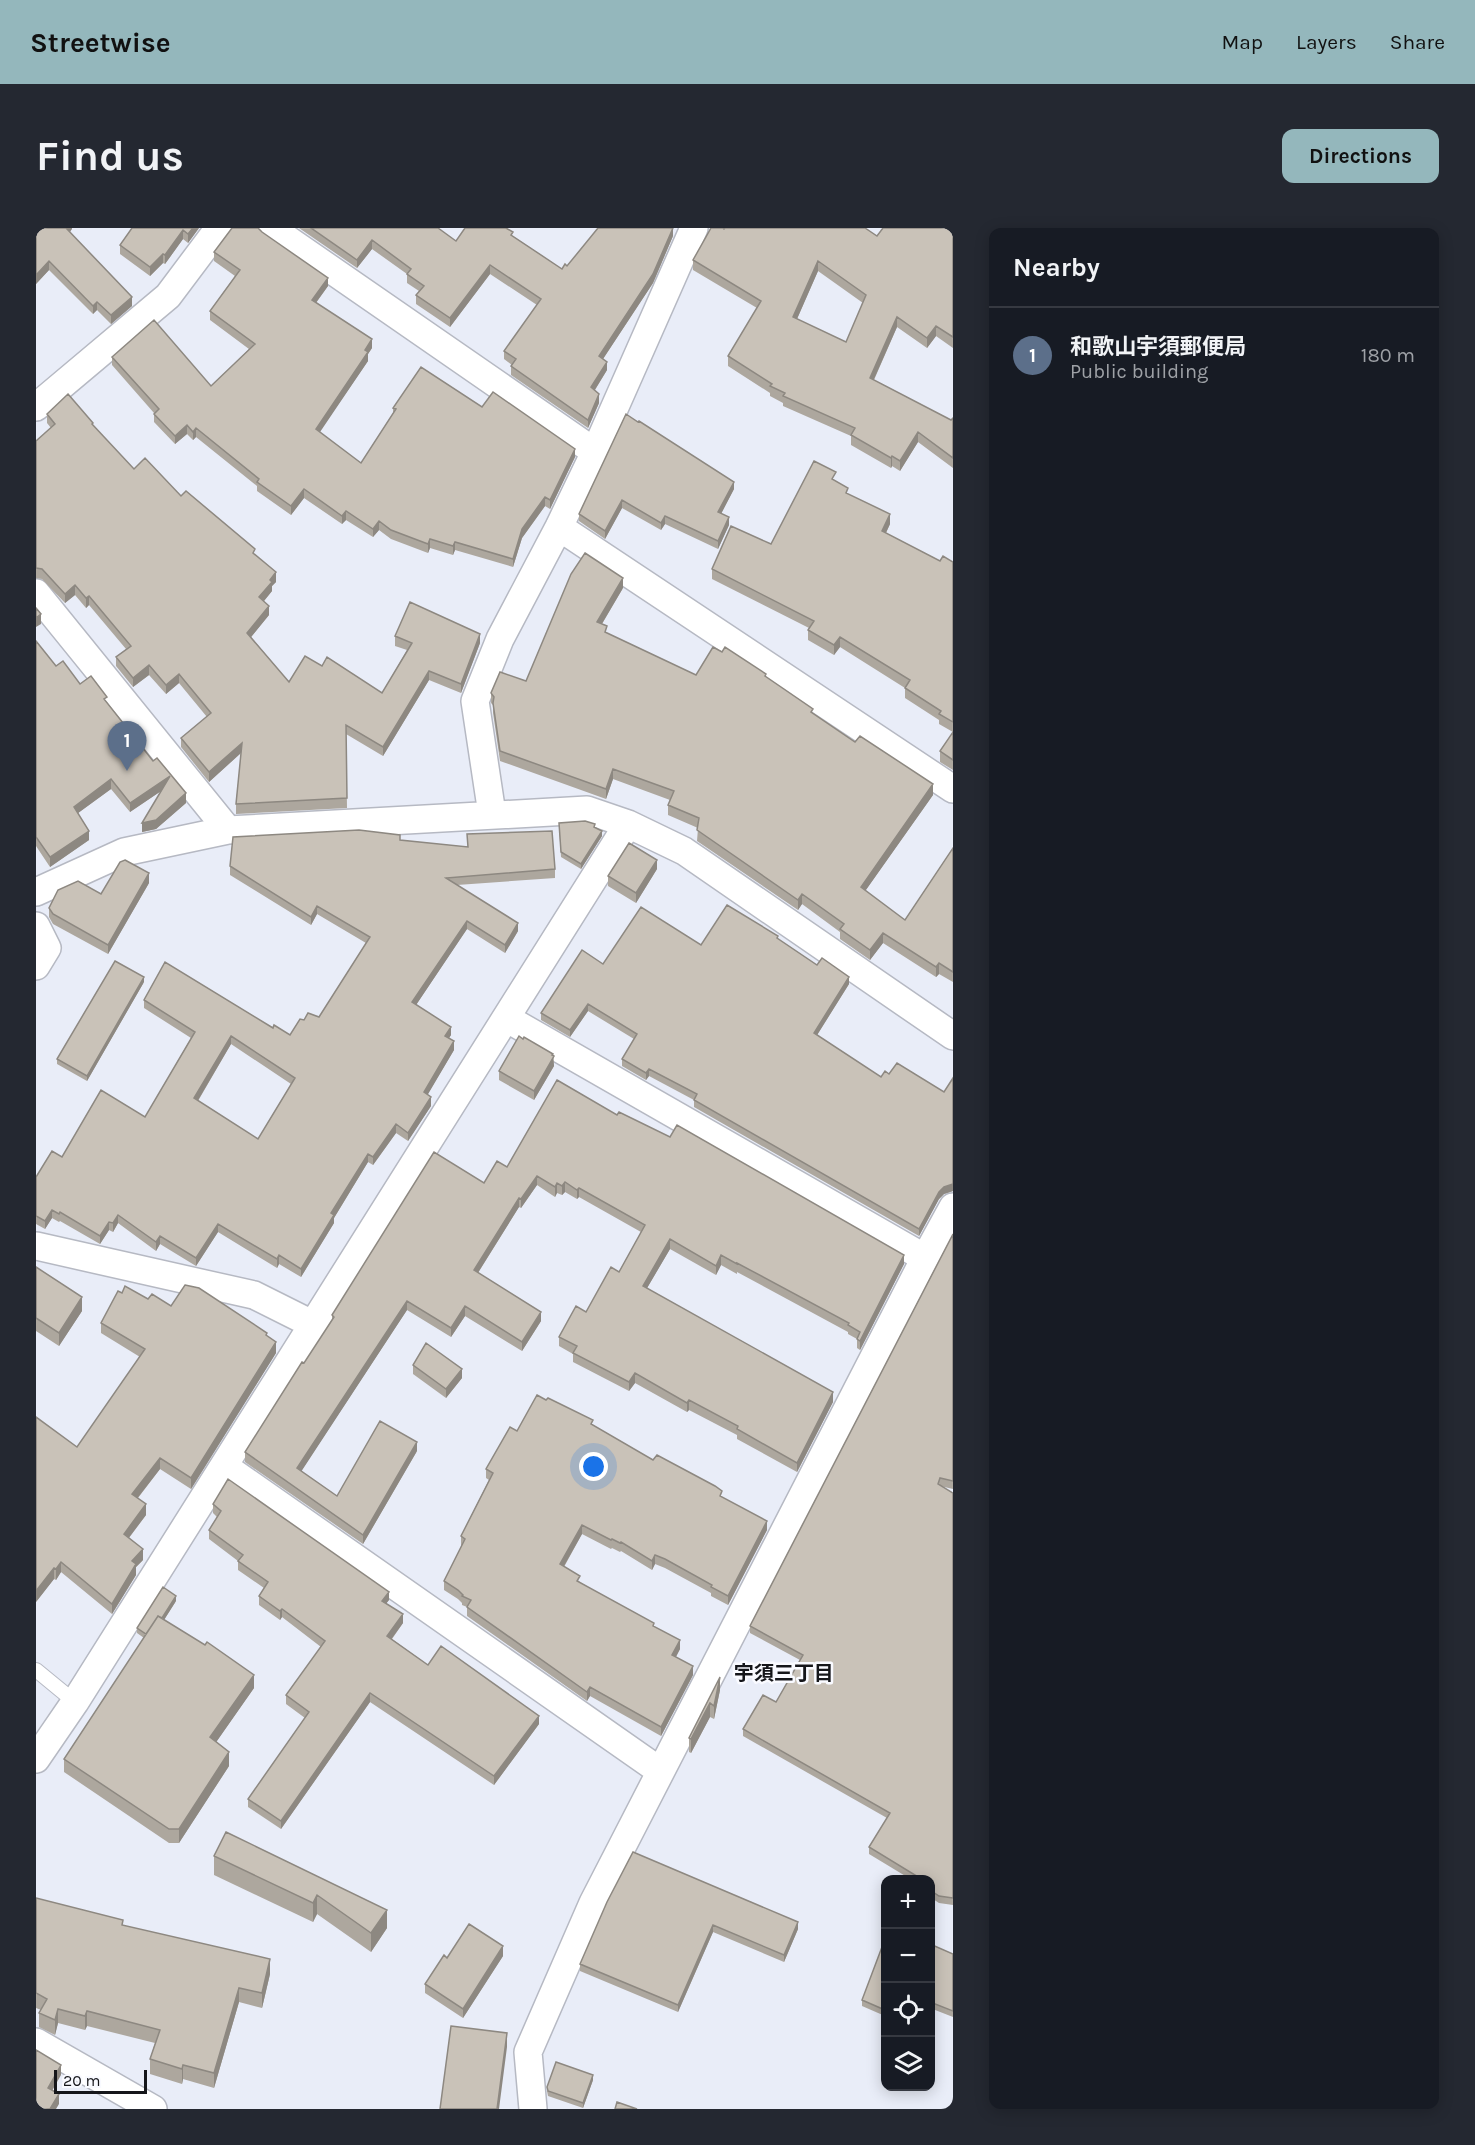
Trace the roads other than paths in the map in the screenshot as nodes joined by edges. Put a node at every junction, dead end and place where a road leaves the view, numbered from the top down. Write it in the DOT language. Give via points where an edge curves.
graph roads {
  1 [pos="219,228"];
  2 [pos="271,228"];
  3 [pos="694,228"];
  4 [pos="41,393"];
  5 [pos="595,452"];
  6 [pos="559,527"];
  7 [pos="36,593"];
  8 [pos="953,789"];
  9 [pos="492,814"];
  10 [pos="628,824"];
  11 [pos="228,830"];
  12 [pos="36,892"];
  13 [pos="36,926"];
  14 [pos="36,966"];
  15 [pos="506,1018"];
  16 [pos="953,1036"];
  17 [pos="953,1207"];
  18 [pos="36,1246"];
  19 [pos="925,1258"];
  20 [pos="312,1324"];
  21 [pos="224,1466"];
  22 [pos="36,1670"];
  23 [pos="75,1702"];
  24 [pos="36,1759"];
  25 [pos="660,1771"];
  26 [pos="36,2042"];
  27 [pos="153,2109"];
  28 [pos="533,2109"];
  1 -- 4 [label="street" via="168,296"];
  2 -- 5 [label="street"];
  3 -- 5 [label="street"];
  5 -- 6 [label="street"];
  6 -- 8 [label="street"];
  6 -- 9 [label="street" via="500,639 475,701"];
  7 -- 11 [label="street"];
  9 -- 10 [label="street" via="587,810"];
  9 -- 11 [label="street"];
  10 -- 15 [label="street"];
  10 -- 16 [label="street" via="684,851"];
  11 -- 12 [label="street" via="124,852"];
  13 -- 14 [label="street" via="46,948"];
  15 -- 19 [label="street"];
  15 -- 20 [label="street"];
  17 -- 19 [label="street"];
  18 -- 20 [label="street" via="254,1295"];
  19 -- 25 [label="street"];
  20 -- 21 [label="street"];
  21 -- 23 [label="street"];
  21 -- 25 [label="street"];
  22 -- 23 [label="lane"];
  23 -- 24 [label="street"];
  25 -- 28 [label="street" via="593,1903 528,2052"];
  26 -- 27 [label="street"];
}
